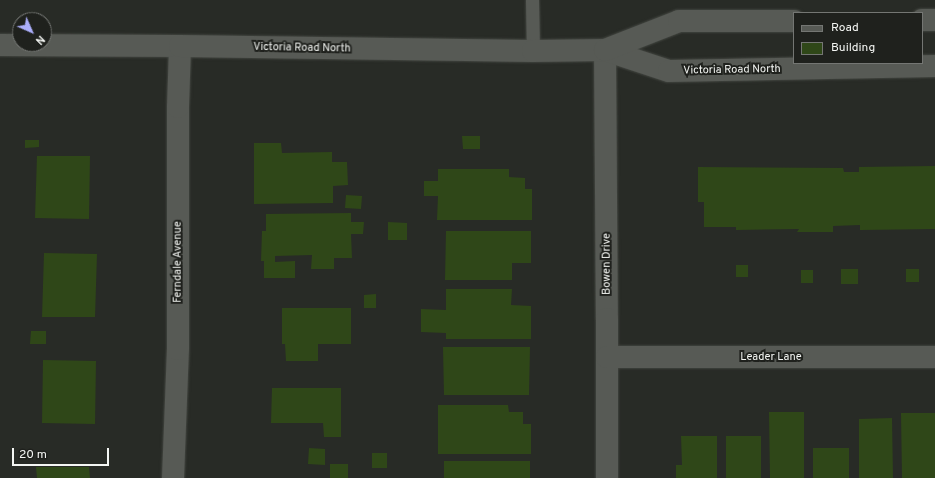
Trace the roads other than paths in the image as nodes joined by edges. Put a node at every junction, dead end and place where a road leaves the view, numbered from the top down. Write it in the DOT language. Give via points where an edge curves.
graph roads {
  1 [pos="532,0"];
  2 [pos="923,20"];
  3 [pos="935,20"];
  4 [pos="793,21"];
  5 [pos="0,45"];
  6 [pos="180,46"];
  7 [pos="605,50"];
  8 [pos="533,51"];
  9 [pos="935,66"];
  10 [pos="607,357"];
  11 [pos="935,357"];
  12 [pos="173,478"];
  13 [pos="607,478"];
  1 -- 8 [label="lane"];
  2 -- 3 [label="street"];
  4 -- 7 [label="street, Victoria Road North" via="679,21"];
  5 -- 6 [label="street, Victoria Road North"];
  6 -- 8 [label="street, Victoria Road North"];
  6 -- 12 [label="street, Ferndale Avenue" via="178,349"];
  7 -- 8 [label="street, Victoria Road North"];
  7 -- 9 [label="street, Victoria Road North" via="668,71"];
  7 -- 10 [label="street, Bowen Drive"];
  10 -- 11 [label="street, Leader Lane"];
  10 -- 13 [label="street, Bowen Drive"];
}
